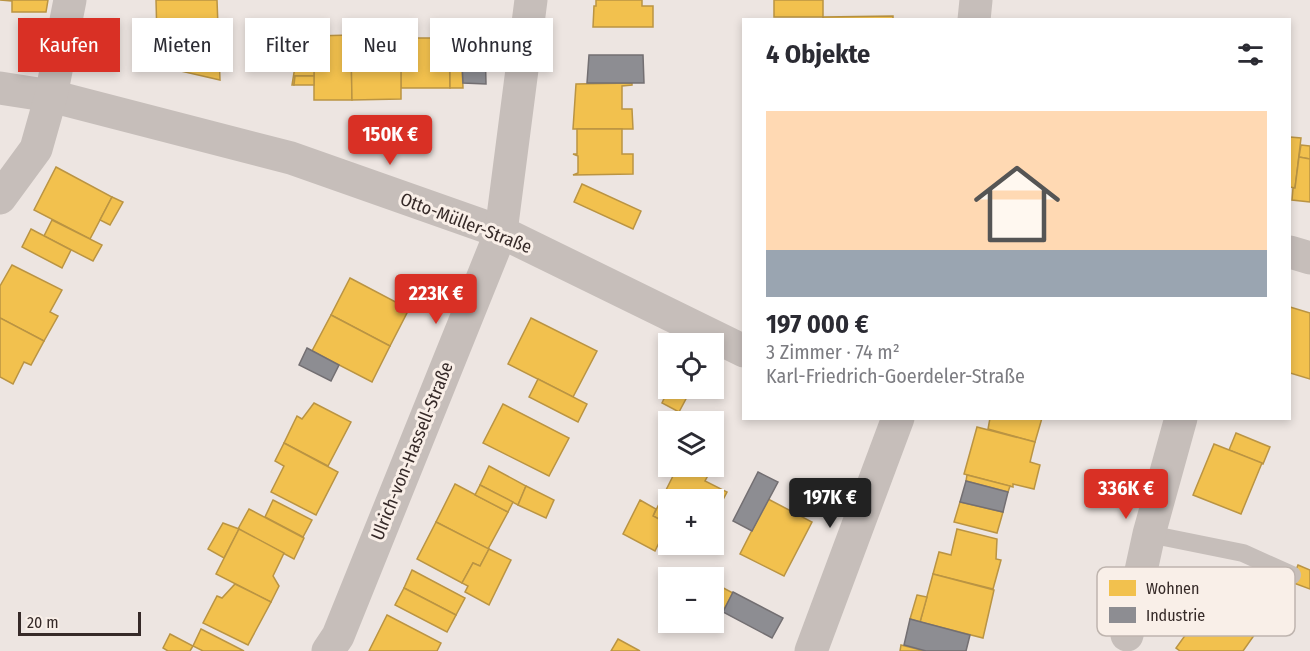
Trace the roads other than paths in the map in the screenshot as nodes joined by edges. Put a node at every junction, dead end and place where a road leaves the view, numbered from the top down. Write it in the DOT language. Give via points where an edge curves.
graph roads {
  1 [pos="70,0"];
  2 [pos="531,0"];
  3 [pos="976,0"];
  4 [pos="974,18"];
  5 [pos="0,88"];
  6 [pos="51,96"];
  7 [pos="0,198"];
  8 [pos="501,232"];
  9 [pos="1291,252"];
  10 [pos="1310,258"];
  11 [pos="742,350"];
  12 [pos="1180,420"];
  13 [pos="892,421"];
  14 [pos="1149,534"];
  15 [pos="1141,567"];
  16 [pos="1274,567"];
  17 [pos="328,651"];
  18 [pos="811,651"];
  1 -- 6 [label="street"];
  2 -- 8 [label="street, Ulrich-von-Hassell-Straße"];
  3 -- 4 [label="street"];
  5 -- 6 [label="street, Otto-Müller-Straße"];
  6 -- 7 [label="street" via="36,149"];
  6 -- 8 [label="street, Otto-Müller-Straße" via="291,159"];
  8 -- 11 [label="street, Otto-Müller-Straße"];
  8 -- 17 [label="street, Ulrich-von-Hassell-Straße" via="338,636"];
  9 -- 10 [label="street"];
  12 -- 14 [label="street"];
  13 -- 18 [label="street"];
  14 -- 15 [label="street"];
  14 -- 16 [label="lane" via="1243,553"];
}
